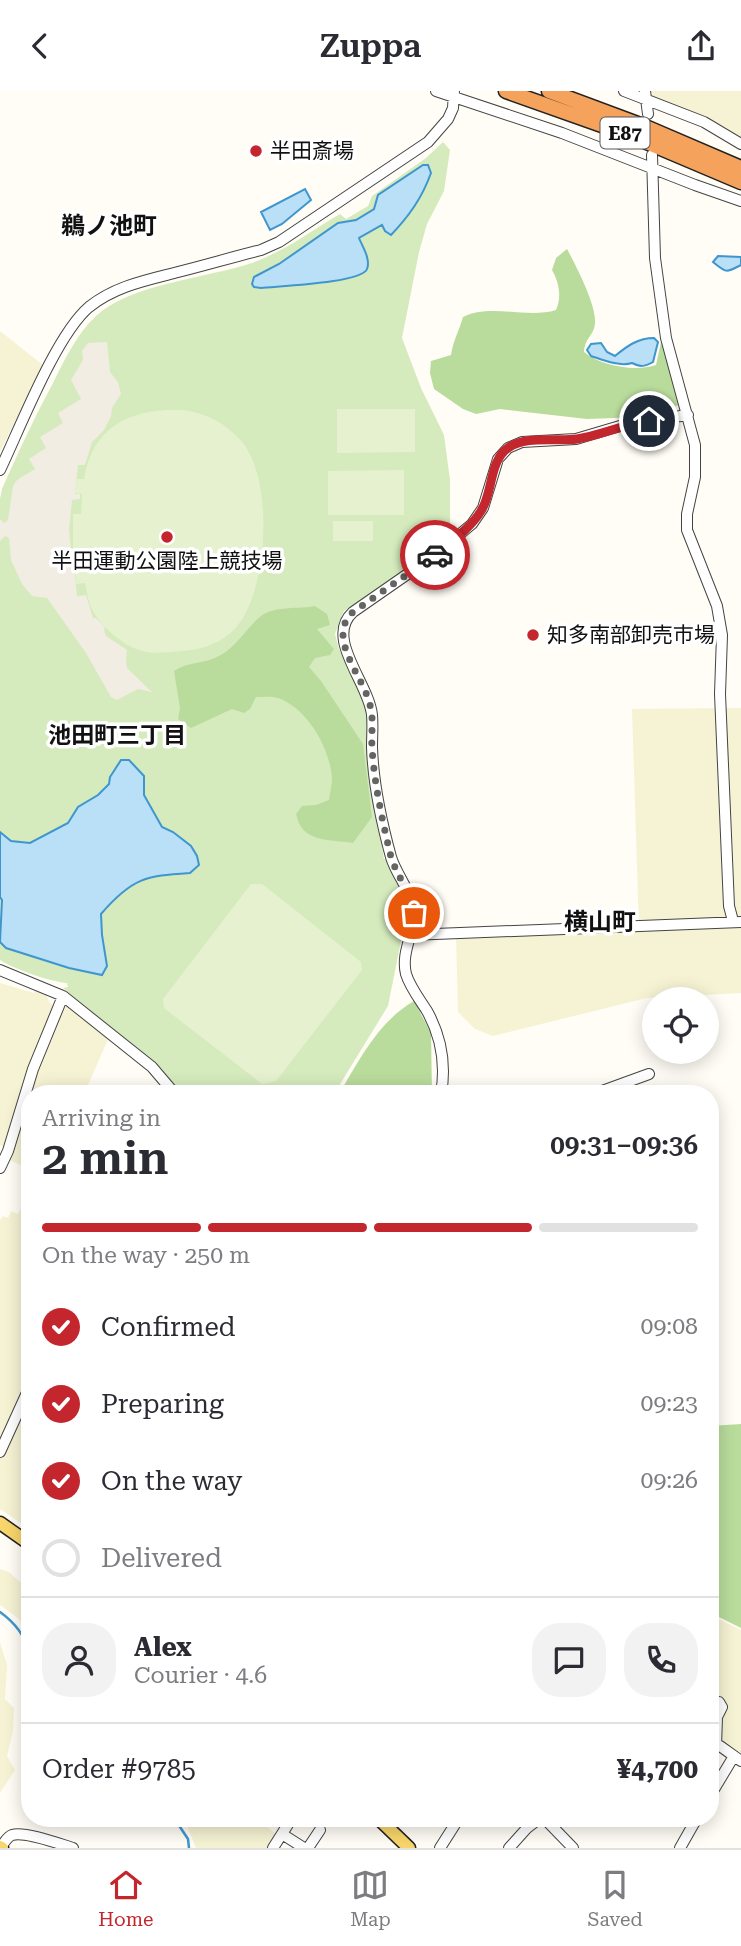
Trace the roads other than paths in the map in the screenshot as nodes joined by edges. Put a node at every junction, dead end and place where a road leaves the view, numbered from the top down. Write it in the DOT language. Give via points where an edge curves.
graph roads {
  1 [pos="436,91"];
  2 [pos="506,91"];
  3 [pos="549,91"];
  4 [pos="624,91"];
  5 [pos="454,94"];
  6 [pos="645,95"];
  7 [pos="648,114"];
  8 [pos="741,144"];
  9 [pos="652,155"];
  10 [pos="651,167"];
  11 [pos="741,168"];
  12 [pos="741,182"];
  13 [pos="741,201"];
  14 [pos="688,415"];
  15 [pos="0,470"];
  16 [pos="737,921"];
  17 [pos="410,935"];
  18 [pos="0,970"];
  19 [pos="59,993"];
  20 [pos="649,1074"];
  21 [pos="28,1085"];
  22 [pos="167,1085"];
  23 [pos="442,1085"];
  24 [pos="619,1085"];
  25 [pos="21,1108"];
  26 [pos="0,1168"];
  27 [pos="21,1405"];
  28 [pos="0,1452"];
  29 [pos="0,1523"];
  30 [pos="21,1538"];
  31 [pos="719,1746"];
  32 [pos="737,1759"];
  33 [pos="719,1784"];
  34 [pos="286,1827"];
  35 [pos="387,1827"];
  36 [pos="453,1827"];
  37 [pos="528,1827"];
  38 [pos="551,1827"];
  39 [pos="692,1827"];
  40 [pos="320,1830"];
  41 [pos="282,1834"];
  42 [pos="1,1847"];
  43 [pos="73,1848"];
  44 [pos="273,1848"];
  45 [pos="306,1848"];
  46 [pos="409,1848"];
  47 [pos="440,1848"];
  48 [pos="509,1848"];
  49 [pos="573,1848"];
  50 [pos="680,1848"];
  1 -- 5 [label="street"];
  2 -- 12 [label="highway, E87" via="630,135"];
  3 -- 11 [label="highway, E87"];
  4 -- 6 [label="street"];
  5 -- 10 [label="street"];
  5 -- 15 [label="street" via="448,119 428,142 279,242 127,286 88,308 57,353"];
  6 -- 7 [label="street"];
  6 -- 8 [label="street"];
  9 -- 10 [label="street"];
  10 -- 13 [label="street"];
  10 -- 14 [label="street" via="655,258 666,338"];
  14 -- 16 [label="street" via="696,462 687,530 714,598 722,635 720,694 729,906"];
  14 -- 17 [label="street" via="508,448 498,460 483,508 472,524 347,618 343,640 370,703 377,788 391,855 413,907"];
  16 -- 17 [label="street"];
  17 -- 23 [label="street" via="406,971 439,1039"];
  18 -- 19 [label="street"];
  19 -- 21 [label="street"];
  19 -- 22 [label="street" via="152,1067"];
  20 -- 24 [label="street"];
  25 -- 26 [label="street"];
  27 -- 28 [label="street"];
  29 -- 30 [label="main road"];
  31 -- 32 [label="street"];
  32 -- 33 [label="street"];
  34 -- 41 [label="street"];
  35 -- 46 [label="main road"];
  36 -- 47 [label="street"];
  37 -- 48 [label="street"];
  38 -- 49 [label="street"];
  39 -- 50 [label="street"];
  40 -- 45 [label="street"];
  41 -- 44 [label="street"];
  41 -- 45 [label="street"];
  42 -- 43 [label="street" via="15,1835"];
}
